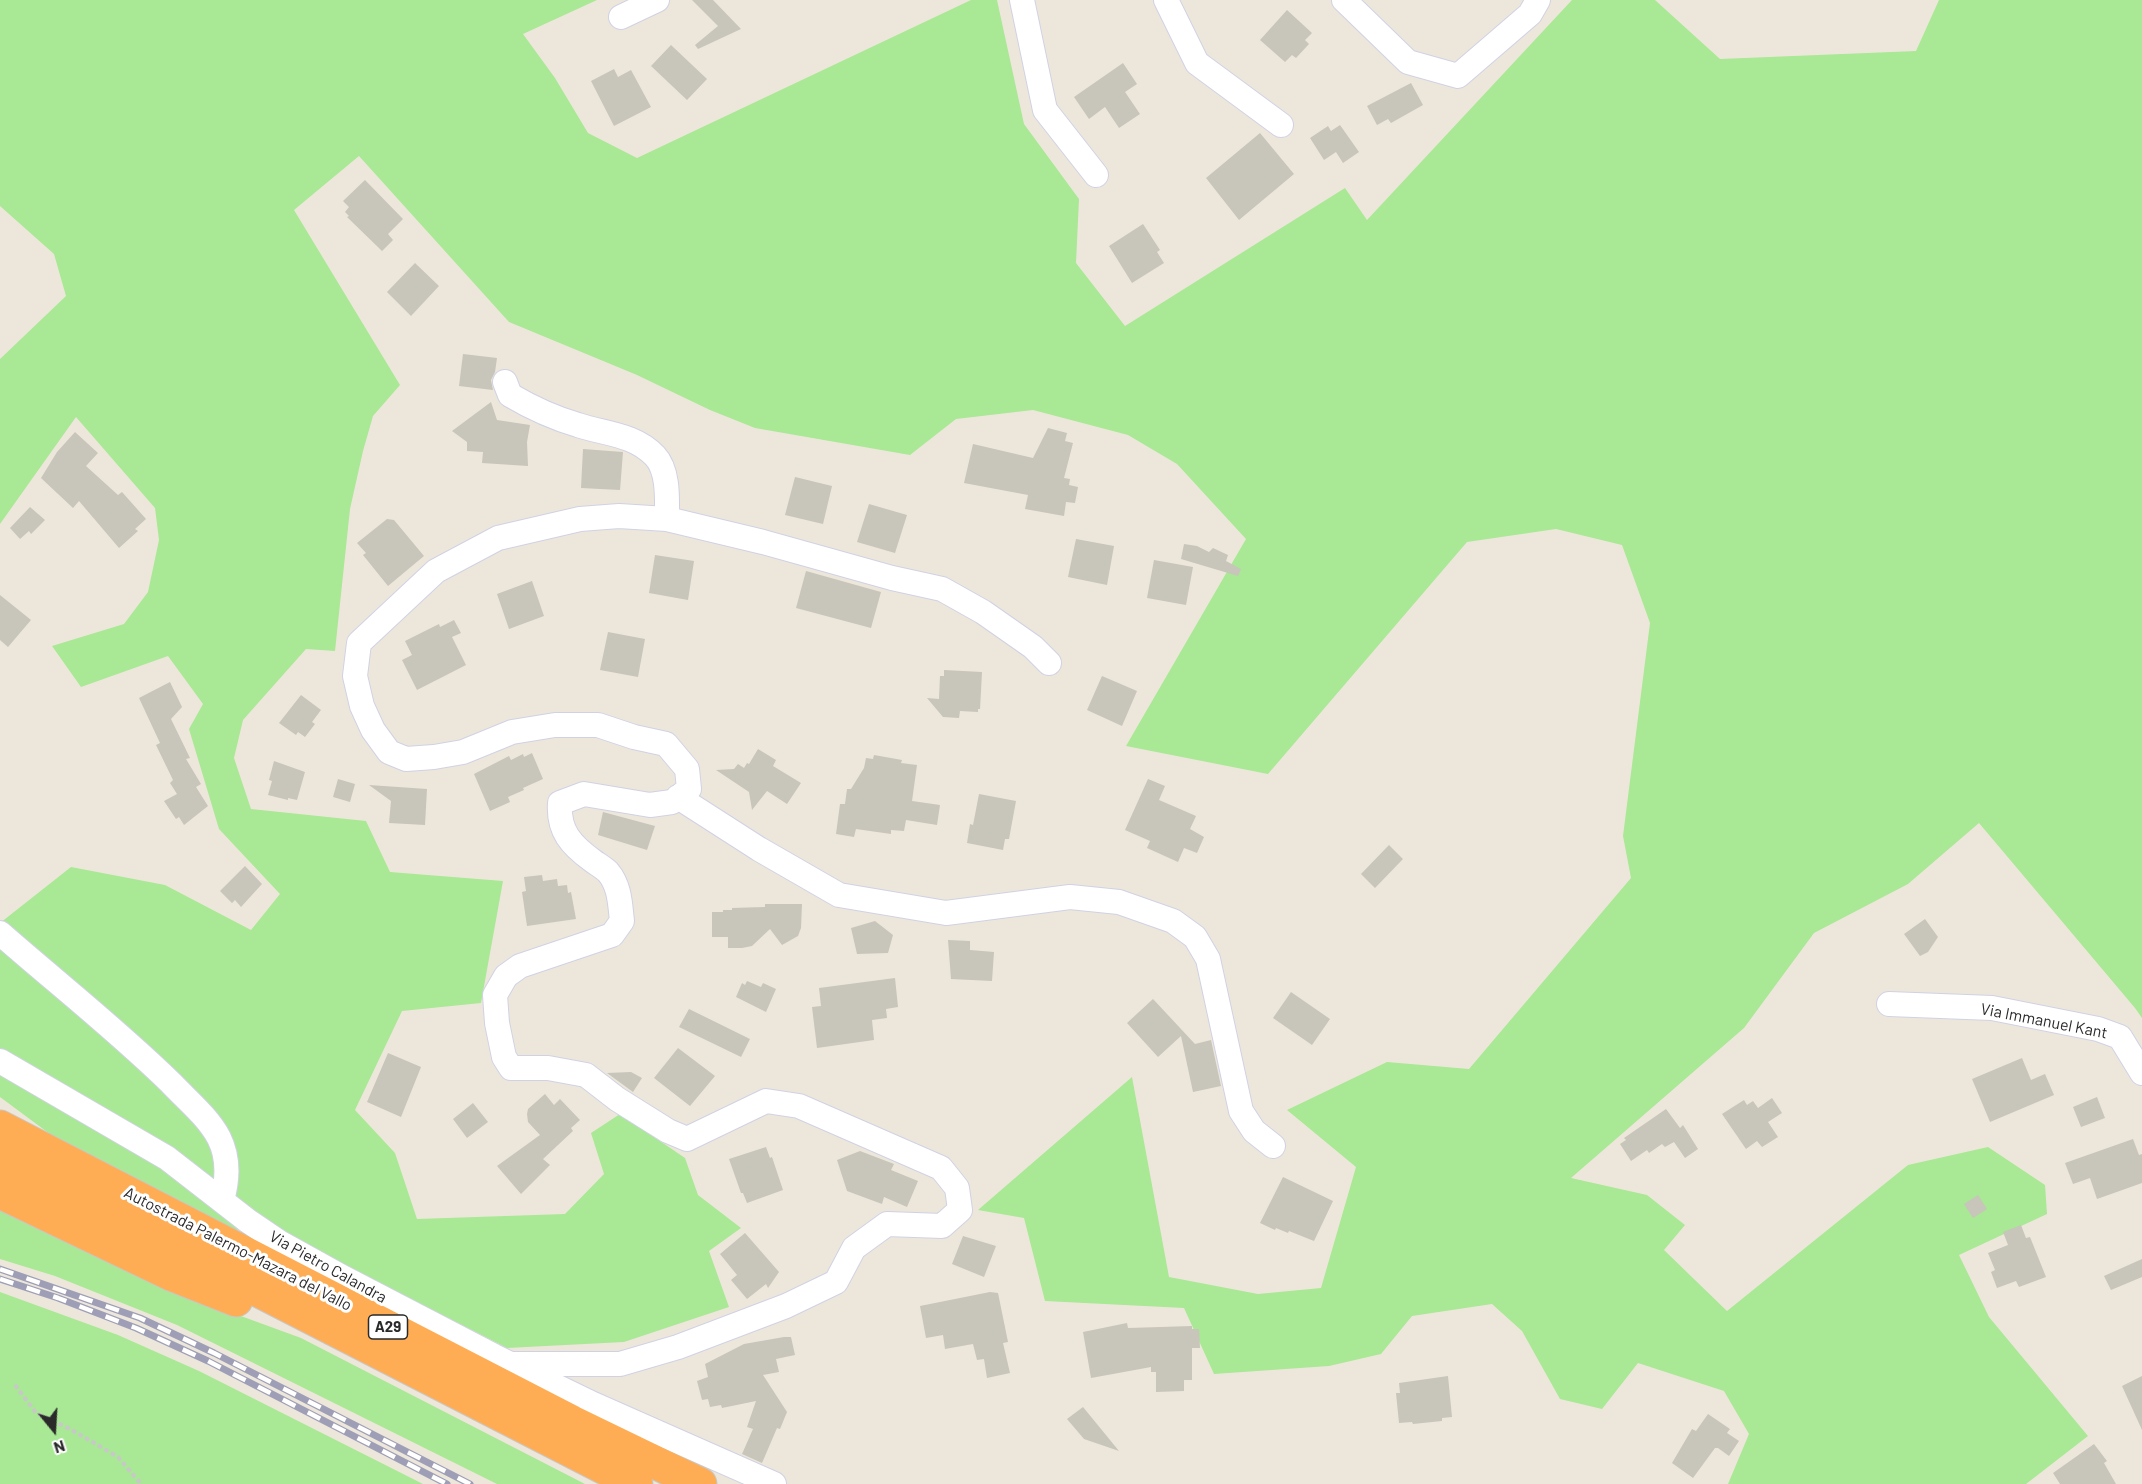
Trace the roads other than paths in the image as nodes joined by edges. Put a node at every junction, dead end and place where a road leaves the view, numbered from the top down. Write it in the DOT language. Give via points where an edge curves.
graph roads {
  1 [pos="657,0"];
  2 [pos="1023,0"];
  3 [pos="1166,0"];
  4 [pos="1344,0"];
  5 [pos="1538,0"];
  6 [pos="621,17"];
  7 [pos="1281,125"];
  8 [pos="1096,175"];
  9 [pos="505,382"];
  10 [pos="667,519"];
  11 [pos="1049,663"];
  12 [pos="678,797"];
  13 [pos="0,933"];
  14 [pos="1889,1004"];
  15 [pos="0,1061"];
  16 [pos="2142,1073"];
  17 [pos="0,1114"];
  18 [pos="0,1127"];
  19 [pos="1273,1146"];
  20 [pos="0,1158"];
  21 [pos="78,1166"];
  22 [pos="0,1192"];
  23 [pos="222,1200"];
  24 [pos="340,1332"];
  25 [pos="510,1364"];
  26 [pos="636,1484"];
  27 [pos="700,1484"];
  28 [pos="774,1484"];
  1 -- 6 [label="street"];
  2 -- 8 [label="street" via="1045,110"];
  3 -- 7 [label="street" via="1197,63"];
  4 -- 5 [label="street" via="1408,62 1458,76 1530,14"];
  9 -- 10 [label="street" via="510,395 538,411 633,439 656,457 668,486"];
  10 -- 11 [label="street" via="942,589 1025,641"];
  10 -- 12 [label="street" via="580,519 498,538 436,571 359,643 355,676 373,730 389,752 406,759 463,752 512,732 533,728 598,726 666,744 687,769 689,789"];
  12 -- 19 [label="street" via="839,895 946,913 1070,897 1119,902 1173,921 1195,937 1208,959 1242,1111 1254,1131"];
  12 -- 25 [label="street" via="672,802 650,805 584,794 560,803 559,816 567,838 608,872 619,893 622,921 612,935 520,966 506,976 495,995 504,1057 511,1068 548,1068 586,1075 668,1131 687,1139 766,1101 799,1106 941,1168 957,1188 960,1210 942,1226 887,1224 854,1248 836,1282 786,1306 678,1347 620,1364"];
  13 -- 23 [label="street" via="110,1027 211,1126 221,1144 226,1166"];
  14 -- 16 [label="street, Via Immanuel Kant" via="1992,1008 2098,1029 2120,1037"];
  15 -- 23 [label="street, Via Pietro Calandra" via="167,1158"];
  17 -- 21 [label="highway"];
  18 -- 21 [label="highway, Autostrada Palermo-Mazara del Vallo / A29"];
  20 -- 24 [label="highway, Autostrada Palermo-Mazara del Vallo / A29"];
  21 -- 27 [label="highway, Autostrada Palermo-Mazara del Vallo / A29" via="572,1422"];
  22 -- 24 [label="highway" via="222,1296"];
  23 -- 25 [label="street, Via Pietro Calandra" via="279,1242"];
  24 -- 26 [label="highway, Autostrada Palermo-Mazara del Vallo / A29"];
  25 -- 28 [label="street, Via Pietro Calandra" via="650,1431"];
}
